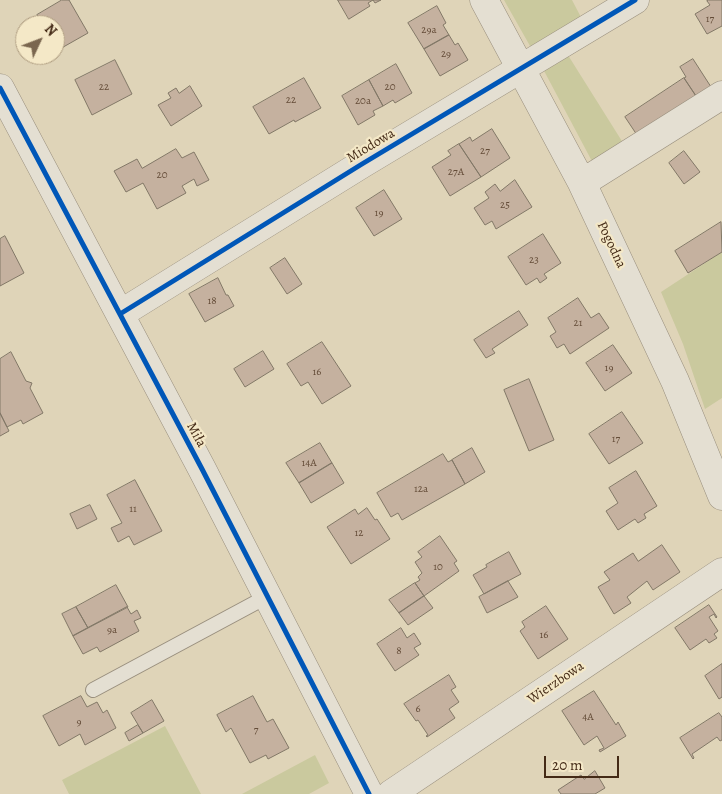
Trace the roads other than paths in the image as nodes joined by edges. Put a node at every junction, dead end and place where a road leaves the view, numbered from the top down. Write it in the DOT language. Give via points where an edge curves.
graph roads {
  1 [pos="484,0"];
  2 [pos="635,0"];
  3 [pos="522,69"];
  4 [pos="0,88"];
  5 [pos="722,95"];
  6 [pos="582,183"];
  7 [pos="120,314"];
  8 [pos="722,496"];
  9 [pos="722,572"];
  10 [pos="268,596"];
  11 [pos="93,690"];
  12 [pos="369,794"];
  13 [pos="391,794"];
  1 -- 3 [label="street, Pogodna"];
  2 -- 3 [label="street, Miodowa"];
  3 -- 6 [label="street, Pogodna"];
  3 -- 7 [label="street, Miodowa"];
  4 -- 7 [label="street, Miła"];
  5 -- 6 [label="street"];
  6 -- 8 [label="street, Pogodna" via="675,381"];
  7 -- 10 [label="street, Miła"];
  9 -- 13 [label="street, Wierzbowa"];
  10 -- 11 [label="lane"];
  10 -- 12 [label="street, Miła"];
}
